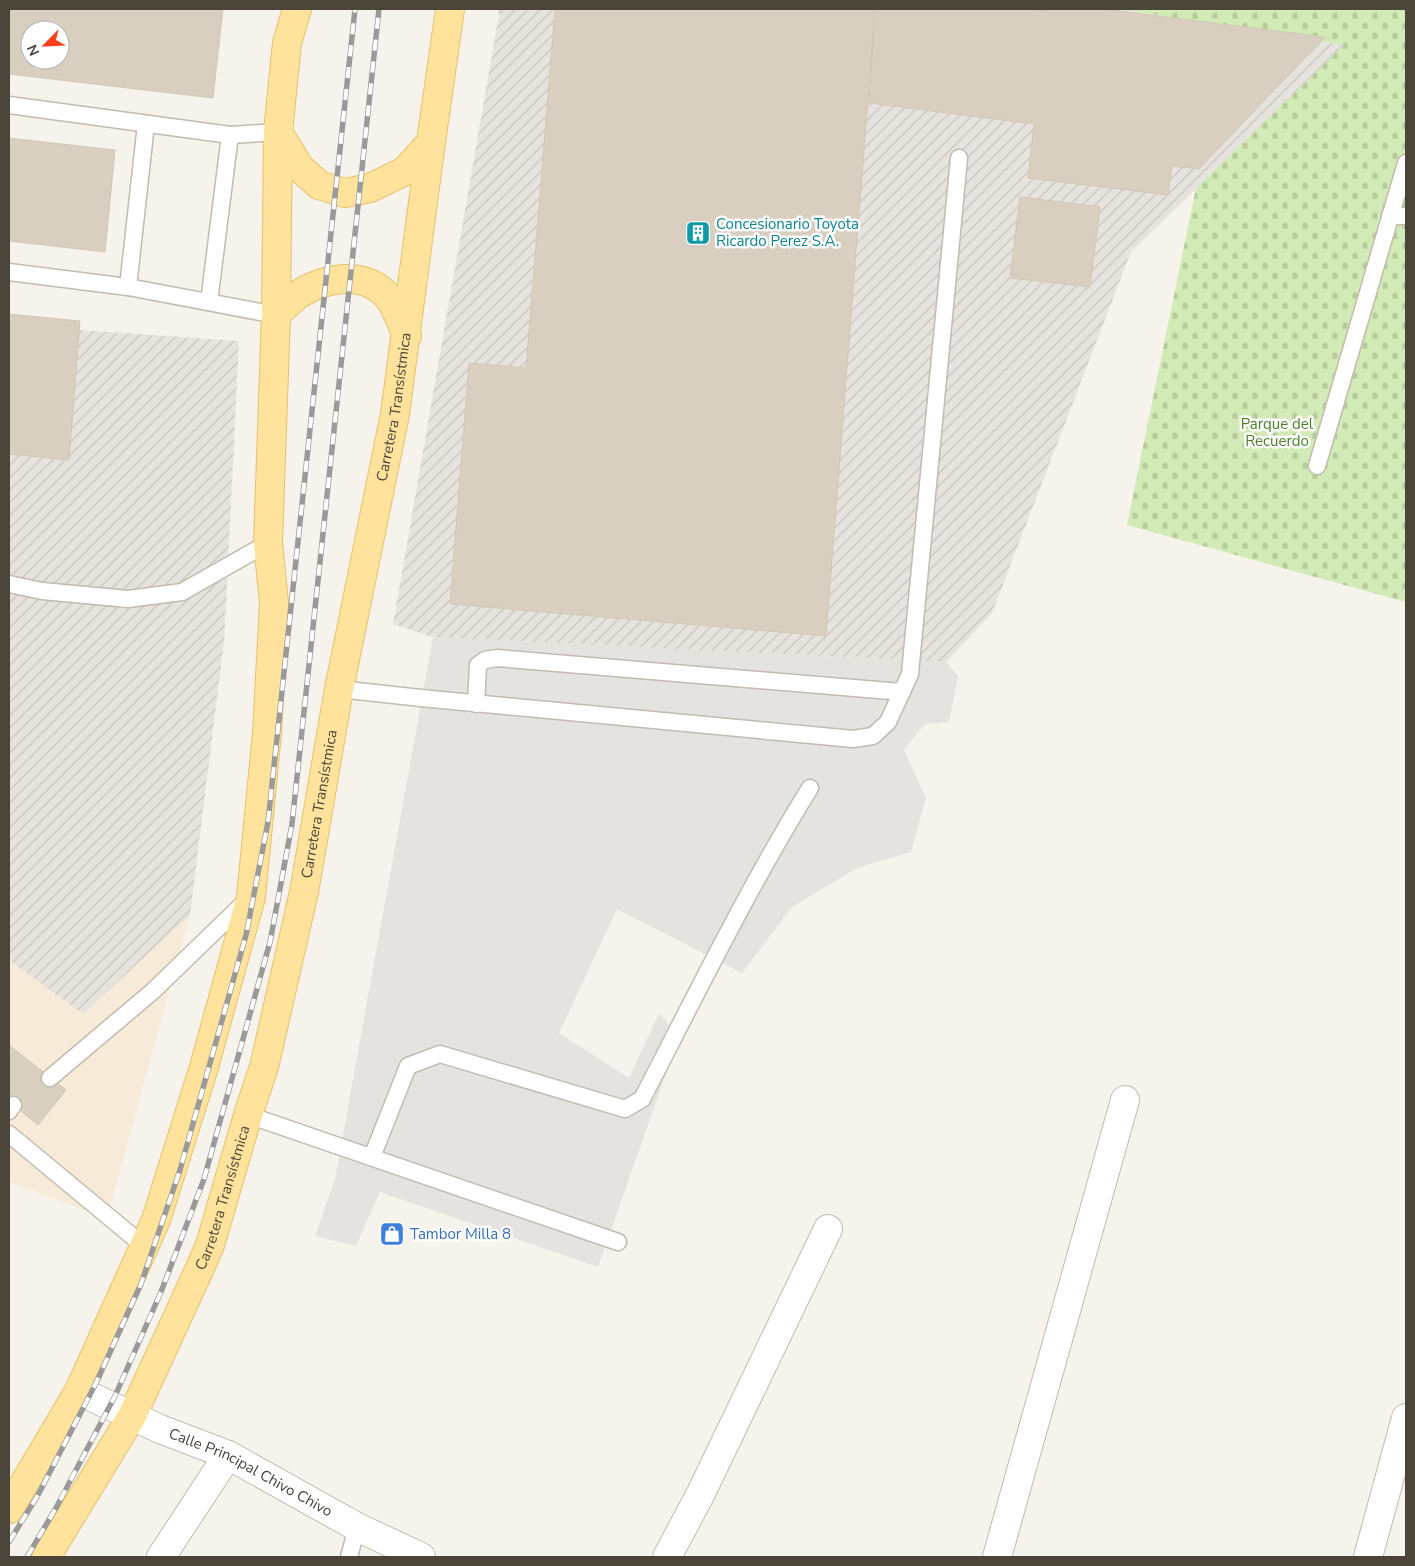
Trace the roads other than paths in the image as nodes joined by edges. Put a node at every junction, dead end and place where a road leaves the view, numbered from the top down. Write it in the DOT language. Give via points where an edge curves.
graph roads {
  1 [pos="297,9"];
  2 [pos="450,9"];
  3 [pos="9,106"];
  4 [pos="146,124"];
  5 [pos="278,132"];
  6 [pos="230,135"];
  7 [pos="431,142"];
  8 [pos="960,158"];
  9 [pos="1406,163"];
  10 [pos="1398,216"];
  11 [pos="9,272"];
  12 [pos="128,286"];
  13 [pos="209,302"];
  14 [pos="276,315"];
  15 [pos="407,336"];
  16 [pos="1317,466"];
  17 [pos="268,543"];
  18 [pos="9,584"];
  19 [pos="339,689"];
  20 [pos="902,692"];
  21 [pos="476,704"];
  22 [pos="810,788"];
  23 [pos="251,897"];
  24 [pos="50,1078"];
  25 [pos="1125,1100"];
  26 [pos="248,1115"];
  27 [pos="9,1134"];
  28 [pos="372,1157"];
  29 [pos="828,1229"];
  30 [pos="618,1242"];
  31 [pos="144,1246"];
  32 [pos="79,1391"];
  33 [pos="132,1416"];
  34 [pos="1406,1418"];
  35 [pos="228,1455"];
  36 [pos="9,1509"];
  37 [pos="358,1527"];
  38 [pos="46,1557"];
  39 [pos="161,1557"];
  40 [pos="349,1557"];
  41 [pos="421,1557"];
  42 [pos="667,1557"];
  43 [pos="996,1557"];
  44 [pos="1368,1557"];
  1 -- 5 [label="main road" via="287,43"];
  2 -- 7 [label="main road, Carretera Transístmica"];
  3 -- 4 [label="lane"];
  4 -- 6 [label="lane"];
  4 -- 12 [label="lane"];
  5 -- 6 [label="lane"];
  5 -- 7 [label="main road" via="300,168 319,185 345,193 370,188 405,172"];
  5 -- 14 [label="main road"];
  6 -- 13 [label="lane"];
  7 -- 15 [label="main road, Carretera Transístmica"];
  8 -- 20 [label="lane" via="910,674"];
  9 -- 10 [label="lane"];
  10 -- 16 [label="lane"];
  11 -- 12 [label="lane"];
  12 -- 13 [label="lane"];
  13 -- 14 [label="lane"];
  14 -- 15 [label="main road" via="299,294 316,286 334,279 362,280 387,296"];
  14 -- 17 [label="main road"];
  15 -- 19 [label="main road, Carretera Transístmica" via="396,414"];
  17 -- 18 [label="lane" via="182,592 128,599 42,591"];
  17 -- 23 [label="main road" via="274,602 267,733"];
  19 -- 21 [label="lane"];
  19 -- 26 [label="main road, Carretera Transístmica" via="304,892 264,1067"];
  20 -- 21 [label="lane" via="888,722 873,736 853,739"];
  20 -- 21 [label="lane" via="497,658 478,665"];
  22 -- 28 [label="lane" via="733,924 642,1100 625,1109 440,1054 408,1066"];
  23 -- 24 [label="lane" via="153,991"];
  23 -- 31 [label="main road" via="204,1067 156,1220"];
  25 -- 43 [label="street"];
  26 -- 28 [label="lane"];
  26 -- 33 [label="main road, Carretera Transístmica" via="210,1245"];
  27 -- 31 [label="lane"];
  28 -- 30 [label="lane"];
  29 -- 42 [label="street" via="702,1493"];
  31 -- 32 [label="main road"];
  32 -- 33 [label="street, Calle Principal Chivo Chivo"];
  32 -- 36 [label="main road"];
  33 -- 35 [label="street, Calle Principal Chivo Chivo"];
  33 -- 38 [label="main road, Carretera Transístmica"];
  34 -- 44 [label="street"];
  35 -- 37 [label="street, Calle Principal Chivo Chivo"];
  35 -- 39 [label="street"];
  37 -- 40 [label="lane"];
  37 -- 41 [label="street, Calle Principal Chivo Chivo"];
}
